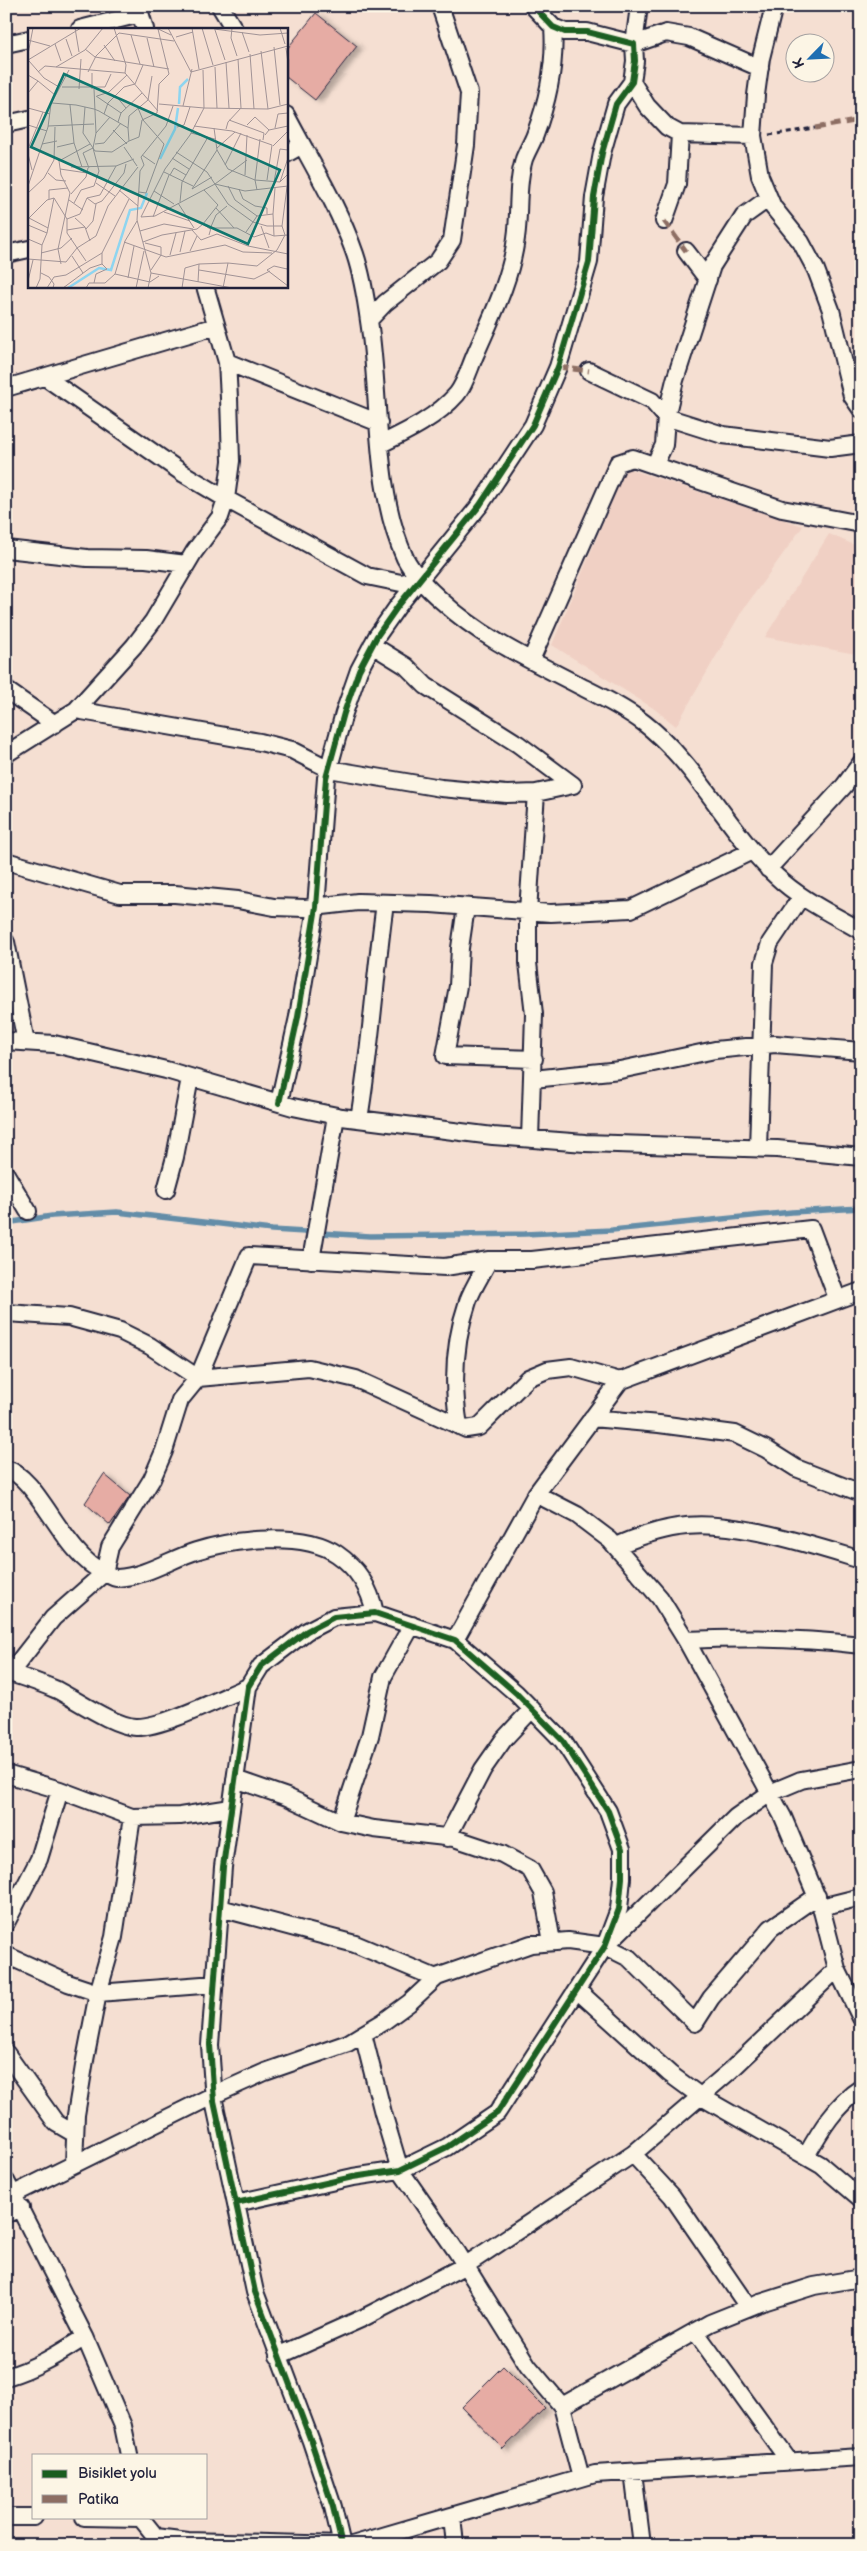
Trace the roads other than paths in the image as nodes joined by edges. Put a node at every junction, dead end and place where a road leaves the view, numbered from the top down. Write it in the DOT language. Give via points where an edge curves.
graph roads {
  1 [pos="220,6"];
  2 [pos="440,6"];
  3 [pos="533,6"];
  4 [pos="638,6"];
  5 [pos="774,6"];
  6 [pos="141,16"];
  7 [pos="552,27"];
  8 [pos="85,28"];
  9 [pos="233,28"];
  10 [pos="28,39"];
  11 [pos="6,44"];
  12 [pos="634,44"];
  13 [pos="760,68"];
  14 [pos="632,82"];
  15 [pos="28,118"];
  16 [pos="288,119"];
  17 [pos="6,124"];
  18 [pos="680,134"];
  19 [pos="753,136"];
  20 [pos="302,145"];
  21 [pos="288,153"];
  22 [pos="769,198"];
  23 [pos="664,221"];
  24 [pos="28,248"];
  25 [pos="686,252"];
  26 [pos="6,254"];
  27 [pos="708,280"];
  28 [pos="206,288"];
  29 [pos="369,320"];
  30 [pos="216,326"];
  31 [pos="227,362"];
  32 [pos="589,371"];
  33 [pos="45,377"];
  34 [pos="6,388"];
  35 [pos="861,409"];
  36 [pos="666,416"];
  37 [pos="380,424"];
  38 [pos="381,444"];
  39 [pos="861,444"];
  40 [pos="654,464"];
  41 [pos="226,499"];
  42 [pos="861,524"];
  43 [pos="6,549"];
  44 [pos="186,564"];
  45 [pos="419,579"];
  46 [pos="372,645"];
  47 [pos="531,660"];
  48 [pos="6,690"];
  49 [pos="76,710"];
  50 [pos="55,724"];
  51 [pos="6,754"];
  52 [pos="861,762"];
  53 [pos="329,769"];
  54 [pos="536,793"];
  55 [pos="752,851"];
  56 [pos="6,861"];
  57 [pos="768,869"];
  58 [pos="802,897"];
  59 [pos="385,903"];
  60 [pos="316,906"];
  61 [pos="466,907"];
  62 [pos="528,911"];
  63 [pos="861,930"];
  64 [pos="6,942"];
  65 [pos="6,1041"];
  66 [pos="26,1042"];
  67 [pos="763,1045"];
  68 [pos="861,1051"];
  69 [pos="534,1059"];
  70 [pos="190,1078"];
  71 [pos="533,1079"];
  72 [pos="279,1103"];
  73 [pos="336,1116"];
  74 [pos="359,1119"];
  75 [pos="530,1139"];
  76 [pos="758,1148"];
  77 [pos="861,1158"];
  78 [pos="6,1174"];
  79 [pos="166,1190"];
  80 [pos="28,1211"];
  81 [pos="313,1253"];
  82 [pos="489,1260"];
  83 [pos="861,1291"];
  84 [pos="837,1298"];
  85 [pos="6,1313"];
  86 [pos="198,1378"];
  87 [pos="620,1381"];
  88 [pos="592,1418"];
  89 [pos="459,1426"];
  90 [pos="6,1469"];
  91 [pos="861,1492"];
  92 [pos="536,1494"];
  93 [pos="616,1546"];
  94 [pos="861,1560"];
  95 [pos="104,1573"];
  96 [pos="375,1614"];
  97 [pos="412,1625"];
  98 [pos="455,1640"];
  99 [pos="686,1640"];
  100 [pos="861,1645"];
  101 [pos="8,1673"];
  102 [pos="248,1687"];
  103 [pos="532,1709"];
  104 [pos="861,1769"];
  105 [pos="6,1774"];
  106 [pos="234,1779"];
  107 [pos="60,1790"];
  108 [pos="770,1793"];
  109 [pos="231,1808"];
  110 [pos="132,1817"];
  111 [pos="341,1822"];
  112 [pos="447,1838"];
  113 [pos="861,1896"];
  114 [pos="819,1902"];
  115 [pos="220,1908"];
  116 [pos="6,1923"];
  117 [pos="552,1942"];
  118 [pos="605,1946"];
  119 [pos="6,1955"];
  120 [pos="837,1969"];
  121 [pos="436,1978"];
  122 [pos="215,1984"];
  123 [pos="577,1990"];
  124 [pos="98,1993"];
  125 [pos="861,2018"];
  126 [pos="364,2034"];
  127 [pos="6,2053"];
  128 [pos="861,2088"];
  129 [pos="214,2095"];
  130 [pos="700,2096"];
  131 [pos="75,2134"];
  132 [pos="633,2154"];
  133 [pos="806,2156"];
  134 [pos="74,2164"];
  135 [pos="400,2170"];
  136 [pos="858,2191"];
  137 [pos="12,2199"];
  138 [pos="236,2203"];
  139 [pos="466,2265"];
  140 [pos="861,2278"];
  141 [pos="748,2307"];
  142 [pos="695,2331"];
  143 [pos="85,2337"];
  144 [pos="278,2356"];
  145 [pos="6,2377"];
  146 [pos="562,2406"];
  147 [pos="129,2454"];
  148 [pos="861,2457"];
  149 [pos="789,2461"];
  150 [pos="633,2472"];
  151 [pos="581,2478"];
  152 [pos="452,2516"];
  153 [pos="6,2517"];
  154 [pos="32,2517"];
  155 [pos="140,2518"];
  156 [pos="154,2541"];
  157 [pos="249,2544"];
  158 [pos="343,2545"];
  159 [pos="352,2545"];
  160 [pos="455,2545"];
  161 [pos="642,2545"];
  1 -- 9 [label="street"];
  2 -- 29 [label="street" via="469,93 466,146 452,240 438,261 384,303"];
  3 -- 7 [label="street"];
  4 -- 12 [label="street"];
  5 -- 13 [label="street"];
  6 -- 8 [label="street"];
  7 -- 12 [label="street"];
  7 -- 38 [label="street" via="555,55 551,80 535,136 524,158 518,189 516,238 494,314 458,393 442,410"];
  10 -- 11 [label="street"];
  12 -- 13 [label="street" via="666,33 690,37"];
  12 -- 14 [label="street"];
  13 -- 19 [label="street"];
  14 -- 18 [label="street" via="647,106 667,127"];
  14 -- 45 [label="street" via="616,104 602,153 594,197 589,262 558,367 533,425 518,448 480,505"];
  15 -- 17 [label="street"];
  16 -- 20 [label="street"];
  18 -- 19 [label="street"];
  18 -- 23 [label="street" via="677,184"];
  19 -- 22 [label="street" via="760,176"];
  20 -- 21 [label="street"];
  20 -- 29 [label="street" via="327,190 356,255"];
  22 -- 27 [label="street" via="744,216 712,266"];
  22 -- 35 [label="street" via="801,242 816,270 831,310 852,396"];
  24 -- 26 [label="street"];
  25 -- 27 [label="street"];
  27 -- 36 [label="street"];
  28 -- 30 [label="street"];
  29 -- 37 [label="street"];
  30 -- 31 [label="street"];
  30 -- 33 [label="street"];
  31 -- 37 [label="street"];
  31 -- 41 [label="street" via="231,461"];
  32 -- 36 [label="street" via="652,401"];
  33 -- 34 [label="street"];
  33 -- 41 [label="street" via="155,455"];
  36 -- 39 [label="street" via="722,435 830,448"];
  36 -- 40 [label="street" via="664,445"];
  37 -- 38 [label="street"];
  38 -- 45 [label="street" via="396,533 406,560"];
  40 -- 42 [label="street" via="714,488 782,509"];
  40 -- 47 [label="street" via="633,458 618,463"];
  41 -- 44 [label="street" via="220,517"];
  41 -- 45 [label="street" via="368,576 401,583"];
  43 -- 44 [label="street"];
  44 -- 49 [label="street" via="153,621"];
  45 -- 46 [label="street"];
  45 -- 47 [label="street" via="480,633"];
  46 -- 53 [label="street" via="359,670"];
  46 -- 54 [label="street" via="406,666 426,686 518,744 573,785"];
  47 -- 55 [label="street" via="643,722 670,747"];
  48 -- 50 [label="street"];
  49 -- 50 [label="street"];
  49 -- 53 [label="street" via="260,742 292,750"];
  50 -- 51 [label="street"];
  52 -- 57 [label="street" via="844,786"];
  53 -- 54 [label="street" via="441,788 507,794"];
  53 -- 60 [label="street"];
  54 -- 62 [label="street"];
  55 -- 57 [label="street"];
  55 -- 62 [label="street" via="631,909"];
  56 -- 60 [label="street" via="120,894 175,894 274,907"];
  57 -- 58 [label="street"];
  58 -- 63 [label="street"];
  58 -- 67 [label="street" via="770,943 764,963"];
  59 -- 60 [label="street"];
  59 -- 61 [label="street"];
  59 -- 74 [label="street"];
  60 -- 72 [label="street" via="298,1017"];
  61 -- 62 [label="street"];
  61 -- 69 [label="street" via="458,986 446,1056"];
  62 -- 69 [label="street"];
  64 -- 66 [label="street"];
  65 -- 66 [label="street"];
  66 -- 70 [label="street" via="54,1044"];
  67 -- 68 [label="street"];
  67 -- 71 [label="street" via="683,1055 620,1070"];
  67 -- 76 [label="street"];
  69 -- 71 [label="street"];
  70 -- 72 [label="street"];
  70 -- 79 [label="street"];
  71 -- 75 [label="street"];
  72 -- 73 [label="street"];
  73 -- 74 [label="street"];
  73 -- 81 [label="street"];
  74 -- 75 [label="street"];
  75 -- 76 [label="street"];
  76 -- 77 [label="street"];
  78 -- 80 [label="street"];
  81 -- 82 [label="street" via="445,1267"];
  81 -- 86 [label="street" via="249,1256"];
  82 -- 84 [label="street" via="532,1260 811,1229"];
  82 -- 89 [label="street" via="468,1300 459,1333 454,1395"];
  83 -- 84 [label="street"];
  84 -- 87 [label="street"];
  85 -- 86 [label="street" via="69,1318 120,1331 150,1346"];
  86 -- 89 [label="street" via="309,1368 356,1379"];
  86 -- 95 [label="street" via="180,1400 164,1451 152,1478 110,1547"];
  87 -- 88 [label="street"];
  87 -- 89 [label="street" via="571,1367 547,1370 528,1378 479,1427 466,1429"];
  88 -- 91 [label="street" via="735,1434 796,1468"];
  88 -- 92 [label="street"];
  90 -- 95 [label="street" via="13,1470 31,1487 76,1551"];
  92 -- 93 [label="street" via="577,1515"];
  92 -- 98 [label="street"];
  93 -- 94 [label="street" via="678,1527 708,1525 794,1540"];
  93 -- 99 [label="street" via="660,1598"];
  95 -- 96 [label="street" via="116,1578 136,1574 197,1551 245,1540 294,1541 336,1554 358,1573 371,1596"];
  95 -- 101 [label="street" via="53,1618"];
  96 -- 97 [label="street"];
  96 -- 102 [label="street" via="334,1617 307,1632 261,1666"];
  97 -- 98 [label="street"];
  97 -- 111 [label="street" via="383,1677 370,1736"];
  98 -- 103 [label="street"];
  99 -- 100 [label="street" via="749,1636"];
  99 -- 108 [label="street"];
  101 -- 102 [label="street" via="54,1689 134,1727 169,1719"];
  102 -- 106 [label="street"];
  103 -- 112 [label="street" via="504,1739 483,1769"];
  103 -- 118 [label="street" via="568,1748 608,1811 622,1849 619,1909"];
  104 -- 108 [label="street" via="801,1780"];
  105 -- 107 [label="street"];
  106 -- 109 [label="street"];
  106 -- 111 [label="street" via="287,1797"];
  107 -- 110 [label="street"];
  107 -- 116 [label="street" via="39,1859"];
  108 -- 114 [label="street"];
  108 -- 118 [label="street" via="736,1817"];
  109 -- 110 [label="street" via="180,1816"];
  109 -- 115 [label="street"];
  110 -- 124 [label="street" via="114,1937"];
  111 -- 112 [label="street"];
  112 -- 117 [label="street" via="502,1854 530,1869 543,1892"];
  113 -- 114 [label="street"];
  114 -- 118 [label="street" via="771,1928 711,1998 695,2023 629,1958"];
  114 -- 120 [label="street"];
  115 -- 121 [label="street" via="355,1944"];
  115 -- 122 [label="street"];
  117 -- 118 [label="street"];
  117 -- 121 [label="street" via="531,1944"];
  118 -- 123 [label="street"];
  119 -- 124 [label="street"];
  120 -- 125 [label="street"];
  120 -- 130 [label="street"];
  121 -- 126 [label="street" via="409,2003"];
  122 -- 124 [label="street"];
  122 -- 129 [label="street" via="210,2045"];
  123 -- 130 [label="street" via="670,2074"];
  123 -- 135 [label="street" via="496,2113 447,2148"];
  124 -- 131 [label="street"];
  126 -- 129 [label="street"];
  126 -- 135 [label="street"];
  127 -- 131 [label="street" via="56,2123"];
  128 -- 133 [label="street" via="851,2094 824,2124"];
  129 -- 134 [label="street"];
  129 -- 138 [label="street"];
  130 -- 132 [label="street"];
  130 -- 133 [label="street"];
  131 -- 134 [label="street"];
  132 -- 139 [label="street"];
  132 -- 141 [label="street" via="672,2196"];
  133 -- 136 [label="street"];
  134 -- 137 [label="street"];
  135 -- 138 [label="street"];
  135 -- 139 [label="street"];
  137 -- 143 [label="street"];
  138 -- 144 [label="street" via="255,2292"];
  139 -- 144 [label="street" via="363,2318"];
  139 -- 146 [label="street" via="528,2366"];
  140 -- 141 [label="street" via="814,2286"];
  141 -- 142 [label="street"];
  142 -- 146 [label="street"];
  142 -- 149 [label="street"];
  143 -- 145 [label="street" via="56,2355"];
  143 -- 147 [label="street" via="123,2426"];
  144 -- 158 [label="street" via="314,2450"];
  146 -- 151 [label="street"];
  148 -- 149 [label="street"];
  149 -- 150 [label="street"];
  150 -- 151 [label="street"];
  150 -- 161 [label="street"];
  151 -- 152 [label="street"];
  152 -- 159 [label="street"];
  152 -- 160 [label="street"];
  153 -- 154 [label="street"];
  155 -- 156 [label="street"];
  156 -- 157 [label="street"];
  157 -- 158 [label="street"];
}
